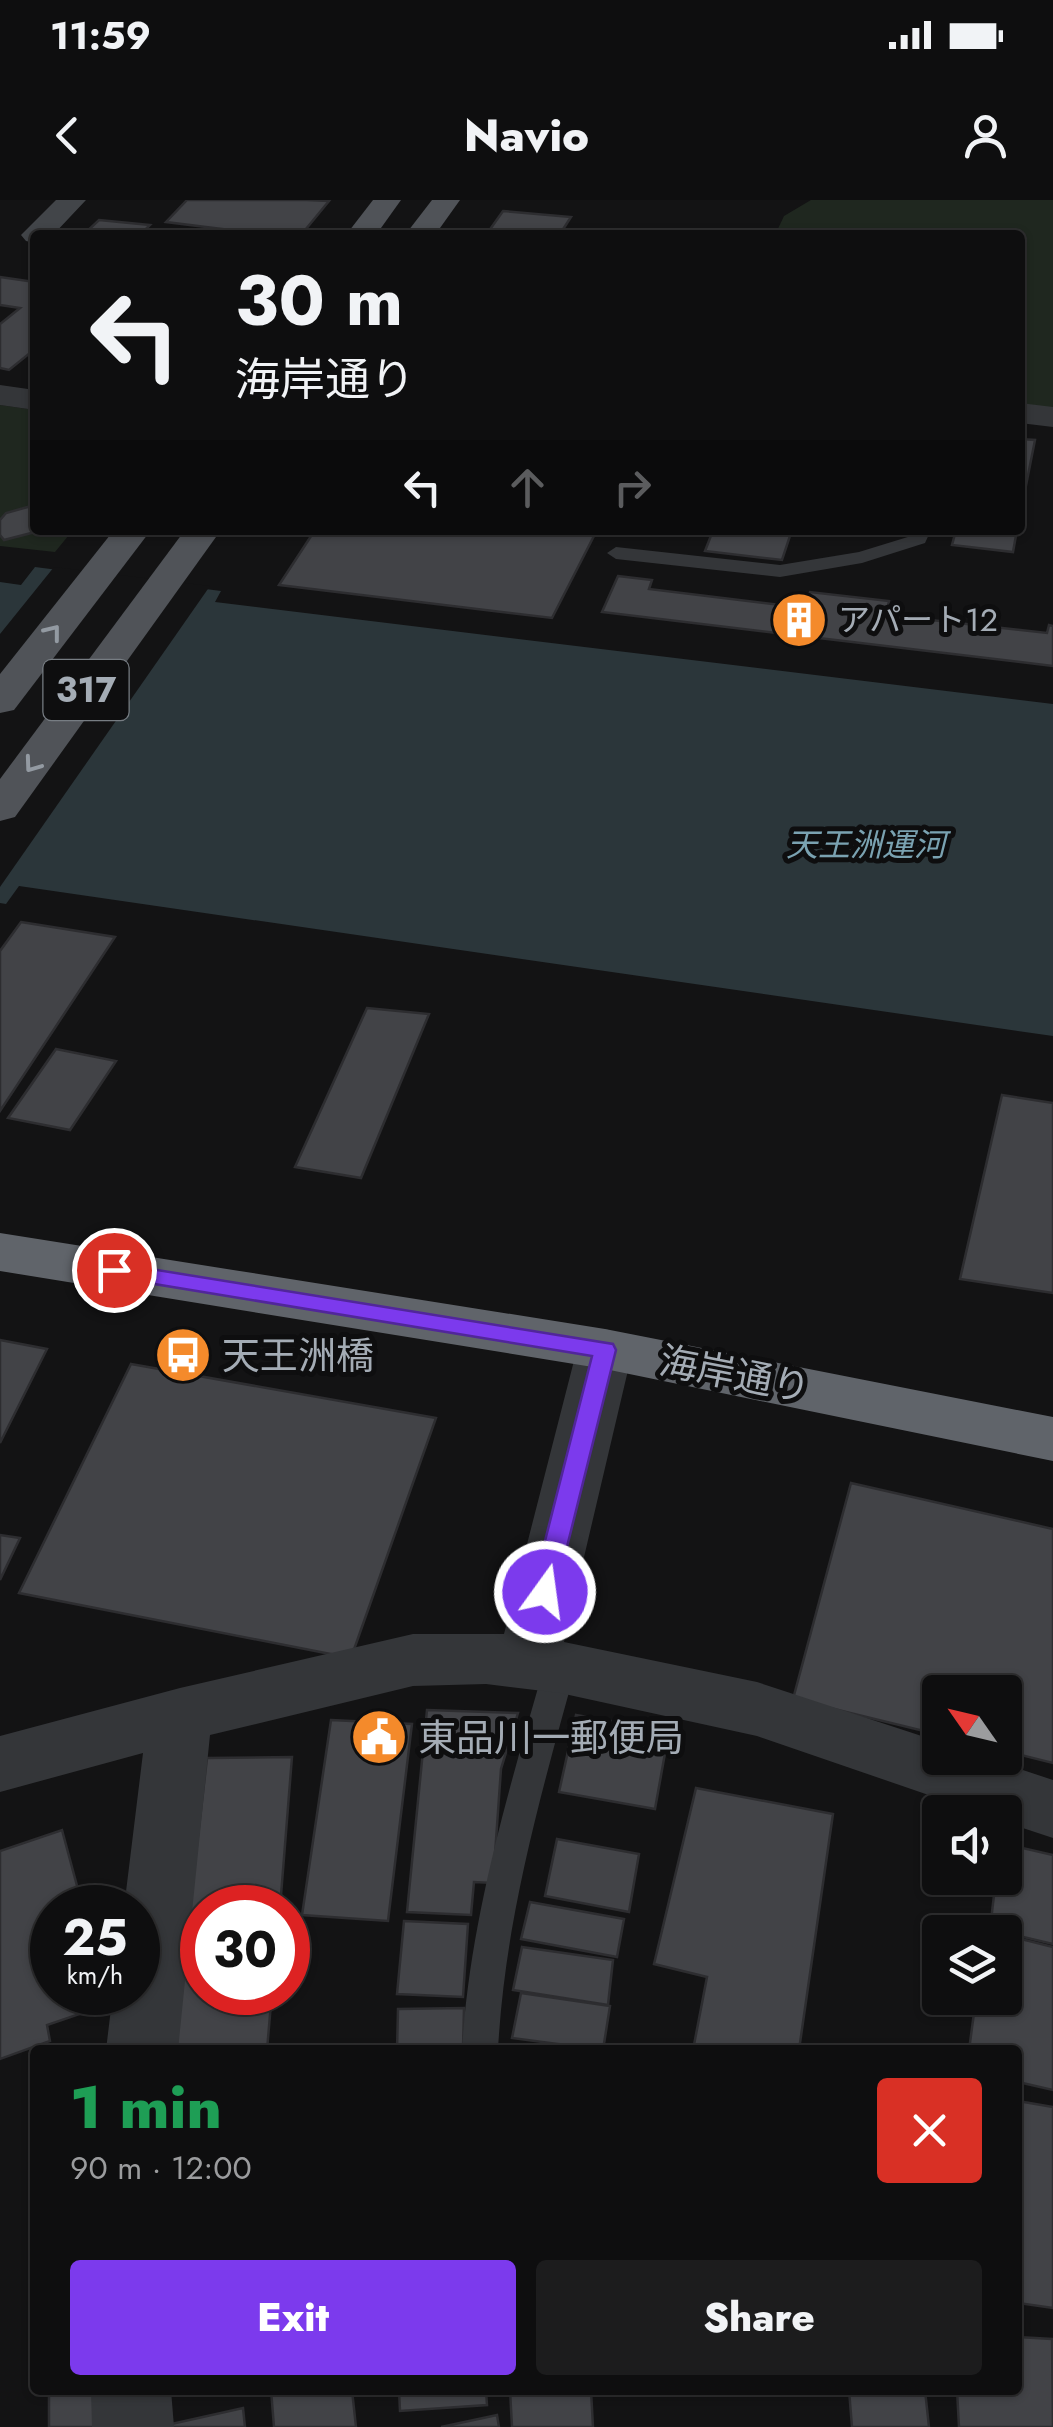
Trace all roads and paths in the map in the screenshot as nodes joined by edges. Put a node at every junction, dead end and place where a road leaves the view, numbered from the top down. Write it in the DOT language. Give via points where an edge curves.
graph roads {
  1 [pos="72,200"];
  2 [pos="388,200"];
  3 [pos="446,200"];
  4 [pos="40,230"];
  5 [pos="365,230"];
  6 [pos="424,230"];
  7 [pos="30,240"];
  8 [pos="30,257"];
  9 [pos="0,395"];
  10 [pos="30,399"];
  11 [pos="1025,413"];
  12 [pos="1053,416"];
  13 [pos="128,535"];
  14 [pos="199,535"];
  15 [pos="921,535"];
  16 [pos="616,553"];
  17 [pos="0,701"];
  18 [pos="0,808"];
  19 [pos="0,1252"];
  20 [pos="605,1350"];
  21 [pos="1053,1440"];
  22 [pos="544,1664"];
  23 [pos="180,1716"];
  24 [pos="0,1764"];
  25 [pos="1053,1809"];
  26 [pos="143,2045"];
  27 [pos="480,2045"];
  28 [pos="132,2395"];
  29 [pos="133,2427"];
  1 -- 4 [label="street"];
  2 -- 5 [label="main road"];
  3 -- 6 [label="main road"];
  7 -- 8 [label="street" via="14,255"];
  9 -- 10 [label="street"];
  11 -- 12 [label="street"];
  17 -- 13 [label="main road, 317, one-way"];
  14 -- 18 [label="main road, 317, one-way"];
  15 -- 16 [label="lane" via="862,557 780,571"];
  19 -- 20 [label="highway, 海岸通り"];
  20 -- 21 [label="highway, 海岸通り"];
  20 -- 22 [label="street"];
  22 -- 23 [label="street" via="413,1660"];
  22 -- 25 [label="street" via="757,1709"];
  22 -- 27 [label="lane" via="481,2008"];
  23 -- 24 [label="street"];
  23 -- 26 [label="street"];
  28 -- 29 [label="street"];
}
